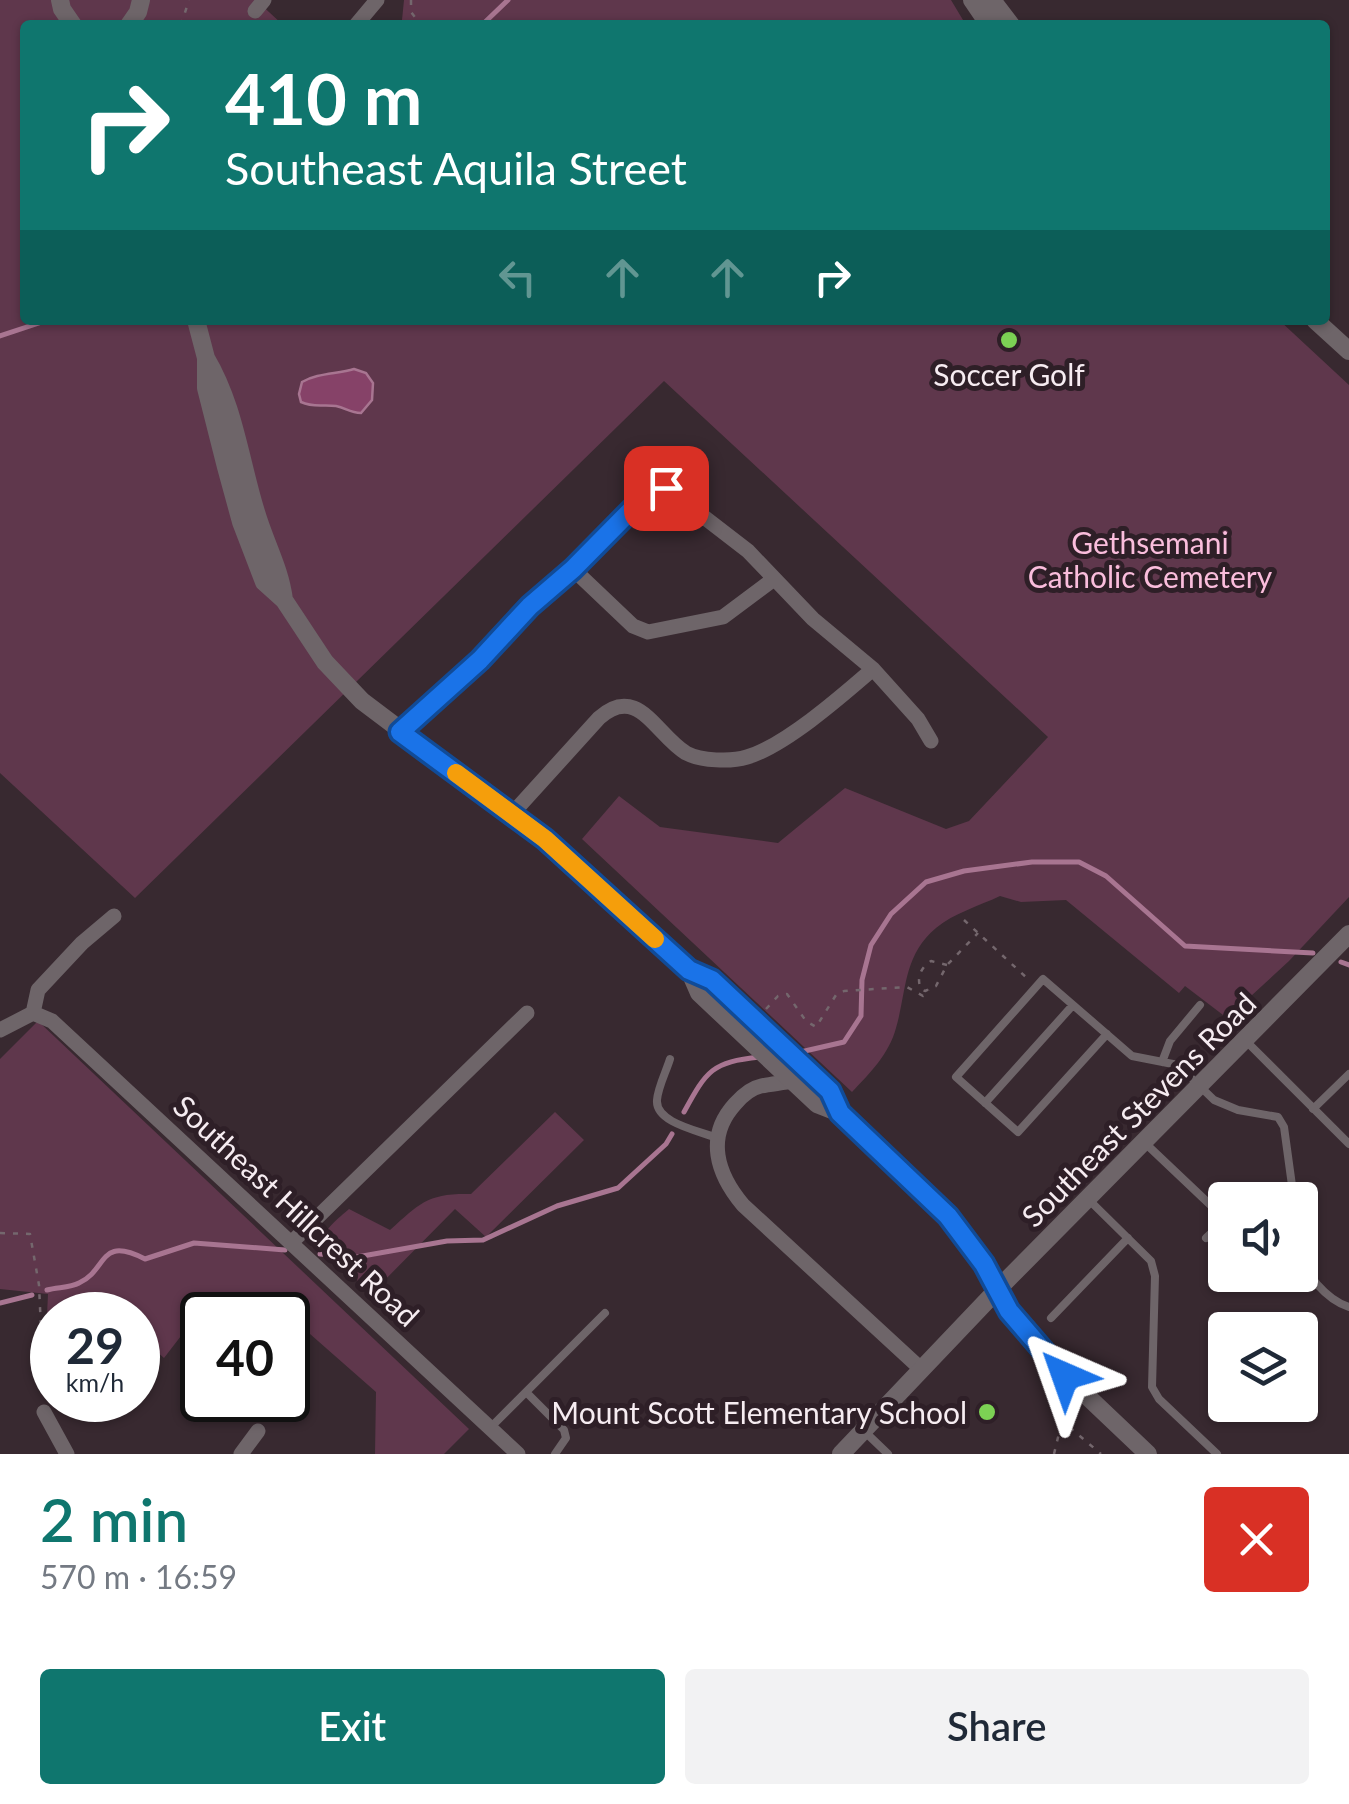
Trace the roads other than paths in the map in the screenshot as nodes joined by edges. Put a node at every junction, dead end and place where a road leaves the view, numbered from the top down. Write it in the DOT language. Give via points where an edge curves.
graph roads {
  1 [pos="376,0"];
  2 [pos="992,0"];
  3 [pos="360,20"];
  4 [pos="1007,20"];
  5 [pos="197,325"];
  6 [pos="1320,325"];
  7 [pos="1349,352"];
  8 [pos="573,569"];
  9 [pos="774,580"];
  10 [pos="873,668"];
  11 [pos="400,732"];
  12 [pos="931,741"];
  13 [pos="512,814"];
  14 [pos="114,916"];
  15 [pos="1349,934"];
  16 [pos="689,970"];
  17 [pos="1074,1005"];
  18 [pos="1200,1005"];
  19 [pos="33,1013"];
  20 [pos="528,1013"];
  21 [pos="0,1030"];
  22 [pos="1107,1034"];
  23 [pos="1245,1040"];
  24 [pos="670,1059"];
  25 [pos="1162,1062"];
  26 [pos="795,1074"];
  27 [pos="1349,1074"];
  28 [pos="1198,1086"];
  29 [pos="985,1102"];
  30 [pos="1313,1109"];
  31 [pos="718,1138"];
  32 [pos="1143,1142"];
  33 [pos="1349,1144"];
  34 [pos="1292,1182"];
  35 [pos="1087,1198"];
  36 [pos="1128,1238"];
  37 [pos="1206,1238"];
  38 [pos="292,1242"];
  39 [pos="1318,1283"];
  40 [pos="998,1289"];
  41 [pos="1349,1307"];
  42 [pos="606,1313"];
  43 [pos="1052,1318"];
  44 [pos="921,1369"];
  45 [pos="526,1392"];
  46 [pos="50,1422"];
  47 [pos="490,1428"];
  48 [pos="258,1430"];
  49 [pos="863,1430"];
  50 [pos="68,1454"];
  51 [pos="241,1454"];
  52 [pos="518,1454"];
  53 [pos="554,1454"];
  54 [pos="840,1454"];
  55 [pos="888,1454"];
  56 [pos="1148,1454"];
  57 [pos="1218,1454"];
  1 -- 3 [label="street"];
  2 -- 4 [label="street"];
  5 -- 11 [label="street" via="206,388 264,582 334,672"];
  6 -- 7 [label="street"];
  8 -- 9 [label="street" via="633,626 648,632 723,617"];
  8 -- 9 [label="street" via="647,494 666,488 748,551"];
  8 -- 11 [label="street"];
  9 -- 10 [label="street"];
  10 -- 12 [label="street"];
  10 -- 13 [label="street" via="788,736 744,758 690,755 640,711 624,705 608,710"];
  11 -- 13 [label="street"];
  13 -- 16 [label="street"];
  14 -- 19 [label="street" via="38,990"];
  15 -- 23 [label="street, Southeast Stevens Road"];
  16 -- 26 [label="street" via="699,993"];
  16 -- 26 [label="street" via="712,980 757,1022"];
  17 -- 22 [label="lane"];
  17 -- 29 [label="lane"];
  17 -- 29 [label="lane" via="1043,979 956,1076"];
  18 -- 25 [label="lane"];
  19 -- 21 [label="street"];
  19 -- 38 [label="street, Southeast Hillcrest Road" via="52,1020"];
  20 -- 38 [label="street"];
  22 -- 25 [label="lane" via="1132,1056"];
  22 -- 29 [label="lane" via="1018,1132"];
  23 -- 28 [label="street, Southeast Stevens Road"];
  23 -- 30 [label="lane"];
  24 -- 31 [label="lane" via="656,1101 659,1112"];
  25 -- 28 [label="lane" via="1178,1065"];
  26 -- 31 [label="street" via="758,1086 728,1111"];
  26 -- 40 [label="street" via="818,1104 840,1113 948,1216"];
  27 -- 30 [label="lane"];
  28 -- 32 [label="street, Southeast Stevens Road"];
  28 -- 34 [label="lane" via="1226,1105 1278,1118"];
  30 -- 33 [label="lane"];
  31 -- 44 [label="street" via="718,1165 743,1205"];
  32 -- 35 [label="street, Southeast Stevens Road"];
  32 -- 37 [label="lane" via="1222,1214"];
  35 -- 36 [label="lane"];
  35 -- 40 [label="street, Southeast Stevens Road"];
  36 -- 43 [label="lane"];
  36 -- 57 [label="lane" via="1156,1276 1152,1387"];
  38 -- 47 [label="street, Southeast Hillcrest Road"];
  39 -- 41 [label="lane"];
  40 -- 44 [label="street, Southeast Stevens Road"];
  40 -- 56 [label="street" via="1048,1360"];
  42 -- 45 [label="lane"];
  44 -- 49 [label="street, Southeast Stevens Road"];
  45 -- 47 [label="lane"];
  45 -- 53 [label="lane" via="564,1430"];
  46 -- 50 [label="street"];
  47 -- 52 [label="street, Southeast Hillcrest Road"];
  48 -- 51 [label="street"];
  49 -- 54 [label="street, Southeast Stevens Road"];
  49 -- 55 [label="lane"];
}
